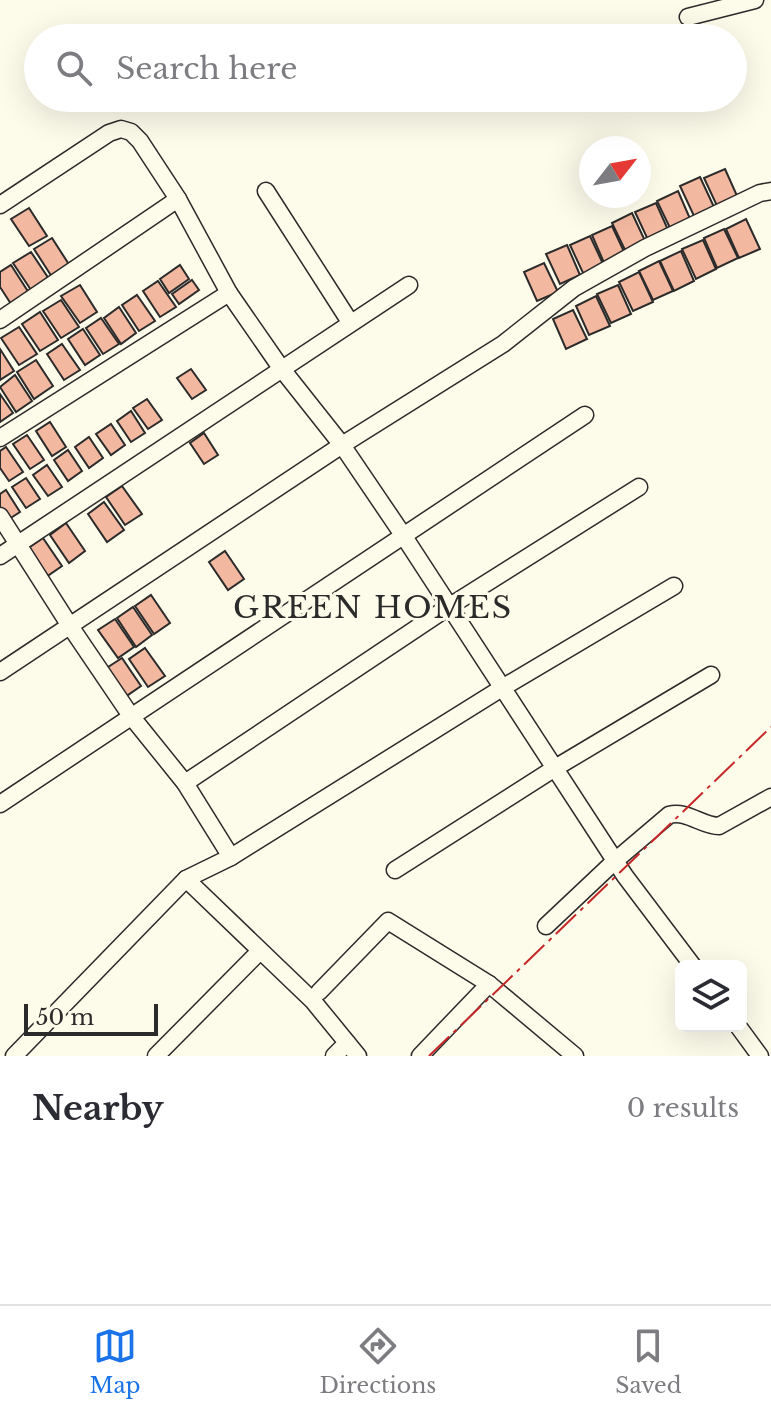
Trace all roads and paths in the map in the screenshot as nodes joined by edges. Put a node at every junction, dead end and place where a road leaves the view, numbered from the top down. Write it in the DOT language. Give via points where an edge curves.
graph roads {
  1 [pos="755,0"];
  2 [pos="688,17"];
  3 [pos="266,191"];
  4 [pos="771,191"];
  5 [pos="178,199"];
  6 [pos="0,205"];
  7 [pos="409,285"];
  8 [pos="229,293"];
  9 [pos="0,320"];
  10 [pos="350,322"];
  11 [pos="281,368"];
  12 [pos="585,415"];
  13 [pos="0,438"];
  14 [pos="342,445"];
  15 [pos="639,487"];
  16 [pos="0,516"];
  17 [pos="403,535"];
  18 [pos="18,543"];
  19 [pos="0,556"];
  20 [pos="674,586"];
  21 [pos="450,606"];
  22 [pos="70,626"];
  23 [pos="0,672"];
  24 [pos="711,675"];
  25 [pos="502,688"];
  26 [pos="131,716"];
  27 [pos="555,768"];
  28 [pos="185,783"];
  29 [pos="771,797"];
  30 [pos="0,804"];
  31 [pos="231,857"];
  32 [pos="616,860"];
  33 [pos="395,870"];
  34 [pos="186,879"];
  35 [pos="546,926"];
  36 [pos="260,951"];
  37 [pos="688,960"];
  38 [pos="489,984"];
  39 [pos="319,992"];
  40 [pos="742,1032"];
  41 [pos="353,1049"];
  42 [pos="567,1053"];
  43 [pos="14,1056"];
  44 [pos="156,1056"];
  45 [pos="334,1056"];
  46 [pos="420,1056"];
  47 [pos="760,1056"];
  1 -- 2 [label="street"];
  3 -- 10 [label="street"];
  4 -- 14 [label="street" via="645,248 574,288 503,344"];
  5 -- 6 [label="street" via="140,141 121,129"];
  5 -- 8 [label="street"];
  5 -- 9 [label="street"];
  7 -- 10 [label="street"];
  8 -- 11 [label="street"];
  8 -- 13 [label="street"];
  10 -- 11 [label="street"];
  11 -- 14 [label="street"];
  11 -- 18 [label="street"];
  12 -- 17 [label="street"];
  14 -- 17 [label="street"];
  14 -- 22 [label="street"];
  15 -- 21 [label="street"];
  16 -- 18 [label="street"];
  17 -- 21 [label="street"];
  17 -- 26 [label="street"];
  18 -- 19 [label="street"];
  18 -- 22 [label="street"];
  20 -- 25 [label="street"];
  21 -- 25 [label="street"];
  21 -- 28 [label="street"];
  22 -- 23 [label="street"];
  22 -- 26 [label="street"];
  24 -- 27 [label="street"];
  25 -- 27 [label="street"];
  25 -- 31 [label="street"];
  26 -- 28 [label="street"];
  26 -- 30 [label="street"];
  27 -- 32 [label="street"];
  27 -- 33 [label="street"];
  28 -- 31 [label="street"];
  29 -- 32 [label="street" via="719,826 669,815"];
  31 -- 34 [label="street"];
  32 -- 35 [label="street"];
  32 -- 37 [label="street"];
  34 -- 36 [label="street"];
  34 -- 43 [label="street"];
  36 -- 41 [label="street" via="313,1001"];
  36 -- 44 [label="street"];
  38 -- 39 [label="street" via="388,921"];
  38 -- 42 [label="street"];
  38 -- 46 [label="street"];
  40 -- 47 [label="street"];
  41 -- 45 [label="street"];
}
